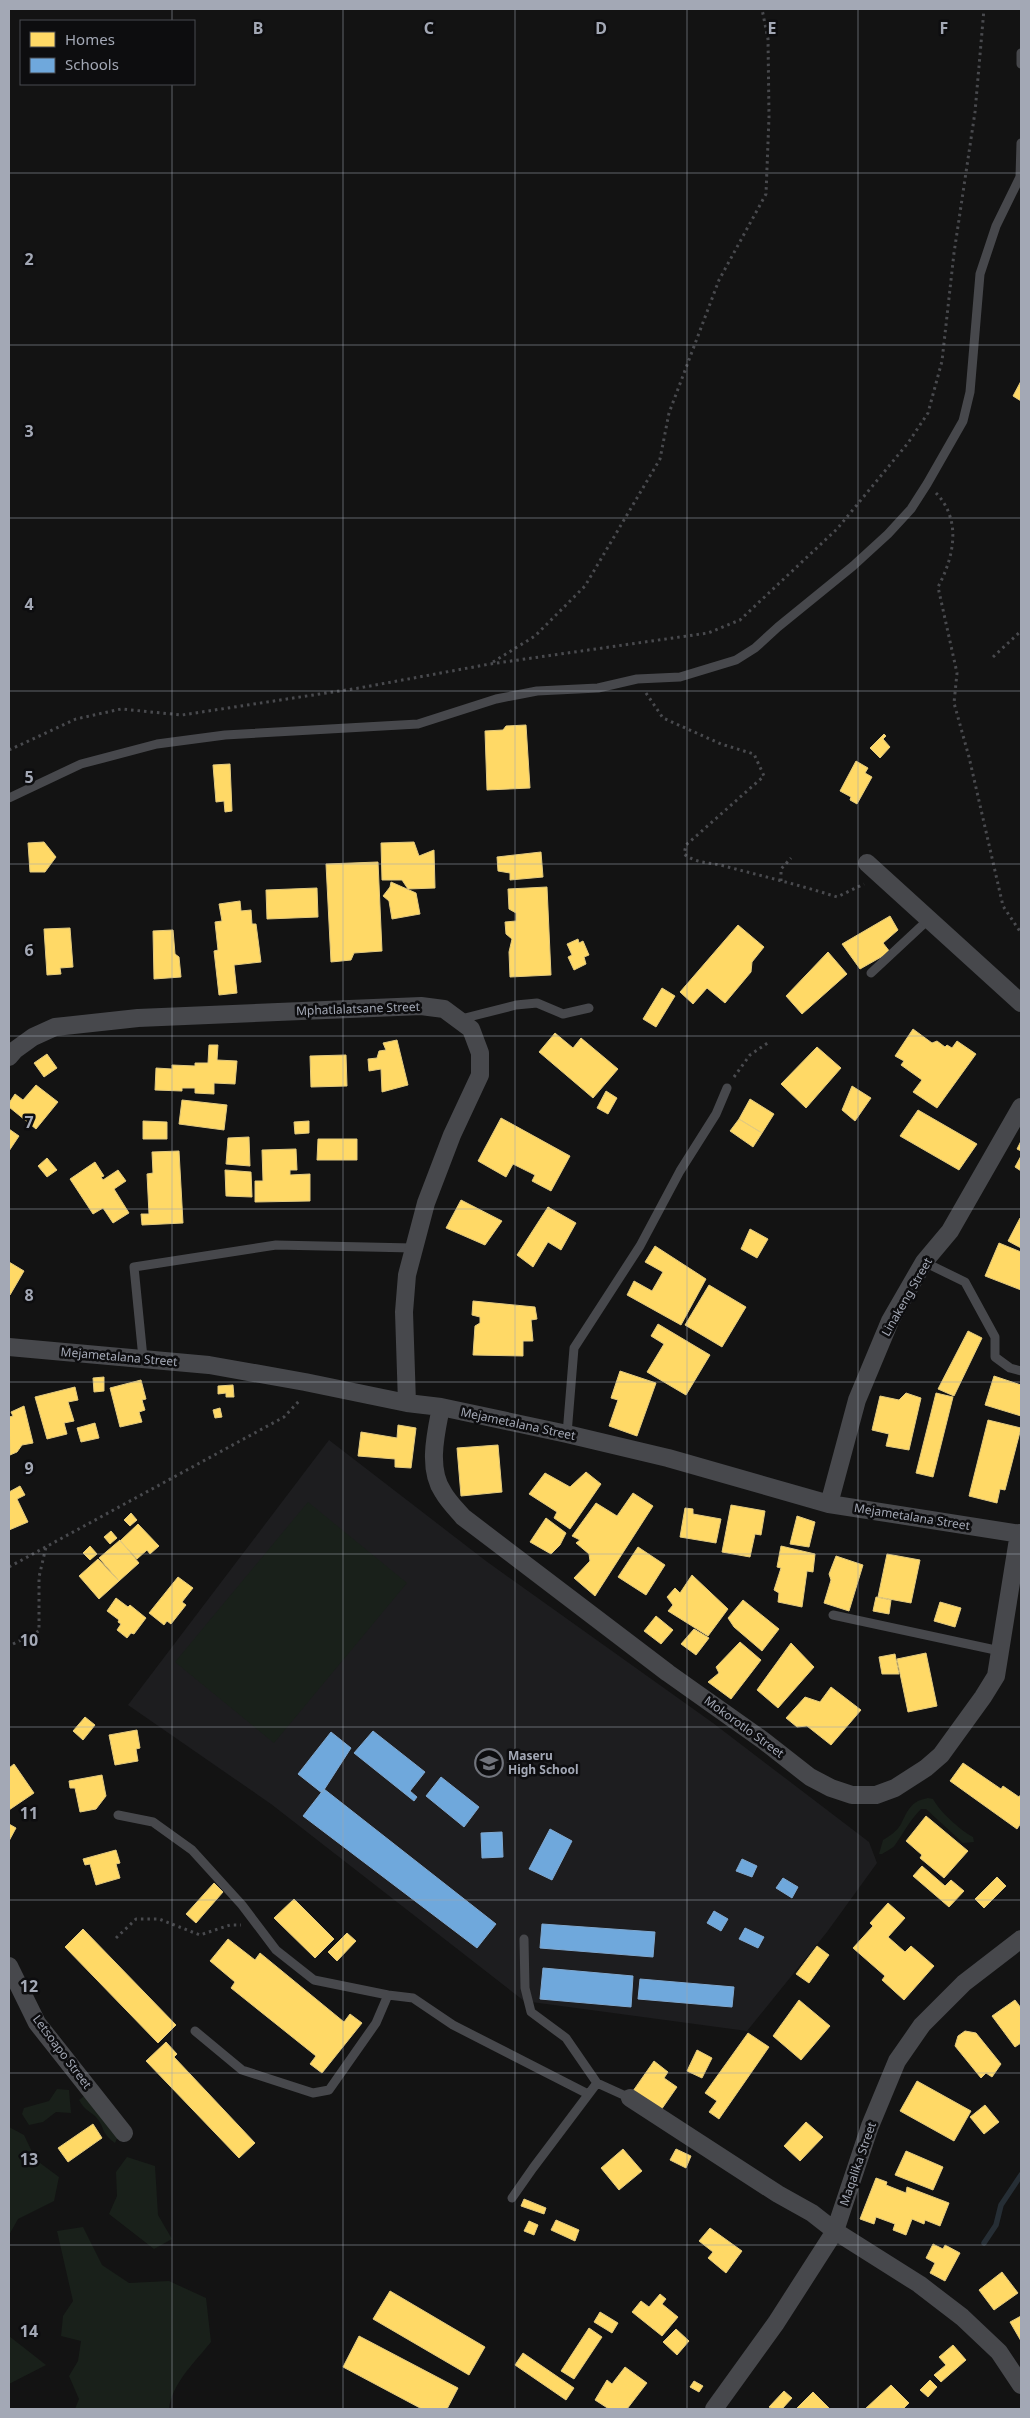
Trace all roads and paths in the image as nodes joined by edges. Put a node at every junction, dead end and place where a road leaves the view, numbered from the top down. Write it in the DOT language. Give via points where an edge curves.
graph roads {
  1 [pos="762,9"];
  2 [pos="984,9"];
  3 [pos="1021,53"];
  4 [pos="1021,64"];
  5 [pos="1021,143"];
  6 [pos="927,484"];
  7 [pos="1021,631"];
  8 [pos="992,657"];
  9 [pos="490,664"];
  10 [pos="637,679"];
  11 [pos="9,750"];
  12 [pos="9,798"];
  13 [pos="791,858"];
  14 [pos="873,869"];
  15 [pos="781,881"];
  16 [pos="929,919"];
  17 [pos="1021,934"];
  18 [pos="871,973"];
  19 [pos="1021,1003"];
  20 [pos="589,1008"];
  21 [pos="461,1020"];
  22 [pos="769,1042"];
  23 [pos="9,1057"];
  24 [pos="727,1088"];
  25 [pos="1021,1107"];
  26 [pos="413,1248"];
  27 [pos="924,1262"];
  28 [pos="9,1347"];
  29 [pos="143,1358"];
  30 [pos="1021,1371"];
  31 [pos="305,1382"];
  32 [pos="408,1403"];
  33 [pos="441,1407"];
  34 [pos="567,1434"];
  35 [pos="829,1504"];
  36 [pos="1020,1534"];
  37 [pos="46,1546"];
  38 [pos="9,1567"];
  39 [pos="833,1615"];
  40 [pos="13,1644"];
  41 [pos="1000,1650"];
  42 [pos="118,1815"];
  43 [pos="254,1921"];
  44 [pos="116,1938"];
  45 [pos="524,1939"];
  46 [pos="1021,1939"];
  47 [pos="9,1966"];
  48 [pos="388,1995"];
  49 [pos="195,2030"];
  50 [pos="597,2083"];
  51 [pos="588,2094"];
  52 [pos="630,2098"];
  53 [pos="124,2133"];
  54 [pos="512,2198"];
  55 [pos="834,2231"];
  56 [pos="1021,2385"];
  57 [pos="714,2409"];
  1 -- 9 [label="path" via="768,39 766,194 720,280 669,413 660,459 585,586 535,636"];
  2 -- 9 [label="path" via="975,112 942,361 928,413 908,443 837,529 740,620 708,633"];
  3 -- 4 [label="lane"];
  5 -- 6 [label="lane" via="1020,176 996,226 980,274 970,392 963,420"];
  6 -- 10 [label="lane" via="911,509 888,534 755,648 736,660 680,677"];
  6 -- 17 [label="path" via="944,502 955,532 946,572 938,587 957,673 954,703 1003,906"];
  7 -- 8 [label="path"];
  9 -- 11 [label="path" via="182,715 121,709 76,719"];
  10 -- 12 [label="lane" via="598,688 537,691 496,699 418,724 225,735 157,744 81,764"];
  10 -- 15 [label="path" via="662,718 721,744 754,754 764,776 686,845 684,854 695,862"];
  13 -- 15 [label="path" via="781,869"];
  14 -- 15 [label="path" via="853,891 837,897"];
  14 -- 16 [label="street"];
  16 -- 18 [label="lane"];
  16 -- 19 [label="street"];
  20 -- 21 [label="lane" via="563,1014 537,1003 516,1005"];
  21 -- 23 [label="street, Mphatlalatsane Street" via="444,1009 422,1006 138,1018 55,1027 33,1037"];
  21 -- 26 [label="street, Mphatlalatsane Street" via="471,1029 480,1053 480,1075 426,1203"];
  22 -- 24 [label="path" via="750,1055"];
  24 -- 34 [label="lane" via="716,1114 680,1171 640,1246 574,1348"];
  25 -- 27 [label="street, Linakeng Street" via="950,1231"];
  26 -- 29 [label="lane" via="276,1245 134,1267"];
  26 -- 32 [label="street, Mphatlalatsane Street" via="404,1312"];
  27 -- 30 [label="lane" via="965,1282 995,1337 995,1357 1010,1368"];
  27 -- 35 [label="street, Linakeng Street" via="890,1321 857,1400"];
  28 -- 29 [label="street, Mejametalana Street"];
  29 -- 31 [label="street, Mejametalana Street" via="208,1365"];
  31 -- 32 [label="street, Mejametalana Street"];
  31 -- 37 [label="path" via="302,1398 284,1417"];
  32 -- 33 [label="street, Mejametalana Street"];
  33 -- 34 [label="street, Mejametalana Street"];
  33 -- 41 [label="street, Mokorotlo Street" via="434,1447 435,1471 442,1491 463,1517 668,1673 810,1777 831,1788 852,1795 876,1795 895,1788 926,1768 941,1755 983,1697 996,1676"];
  34 -- 35 [label="street, Mejametalana Street" via="668,1458"];
  35 -- 36 [label="street, Mejametalana Street"];
  36 -- 41 [label="street, Mokorotlo Street"];
  37 -- 38 [label="path"];
  37 -- 40 [label="path" via="39,1577 39,1631"];
  39 -- 41 [label="lane"];
  42 -- 43 [label="lane" via="153,1822 192,1850"];
  43 -- 44 [label="path" via="200,1935 159,1919 136,1919"];
  43 -- 48 [label="lane" via="276,1950 314,1980"];
  45 -- 50 [label="lane" via="525,1988 531,2012 566,2038"];
  46 -- 55 [label="street, Maqalika Street" via="964,1983 922,2025 897,2061 870,2126"];
  47 -- 53 [label="street, Letsoapo Street" via="37,2023"];
  48 -- 49 [label="lane" via="376,2023 329,2090 321,2092 313,2093 242,2070"];
  48 -- 51 [label="lane" via="413,1998 453,2025"];
  50 -- 51 [label="lane"];
  50 -- 52 [label="lane"];
  51 -- 54 [label="lane"];
  52 -- 55 [label="street" via="812,2213"];
  55 -- 56 [label="street" via="919,2284 962,2317 999,2352"];
  55 -- 57 [label="street, Maqalika Street" via="776,2323"];
}
